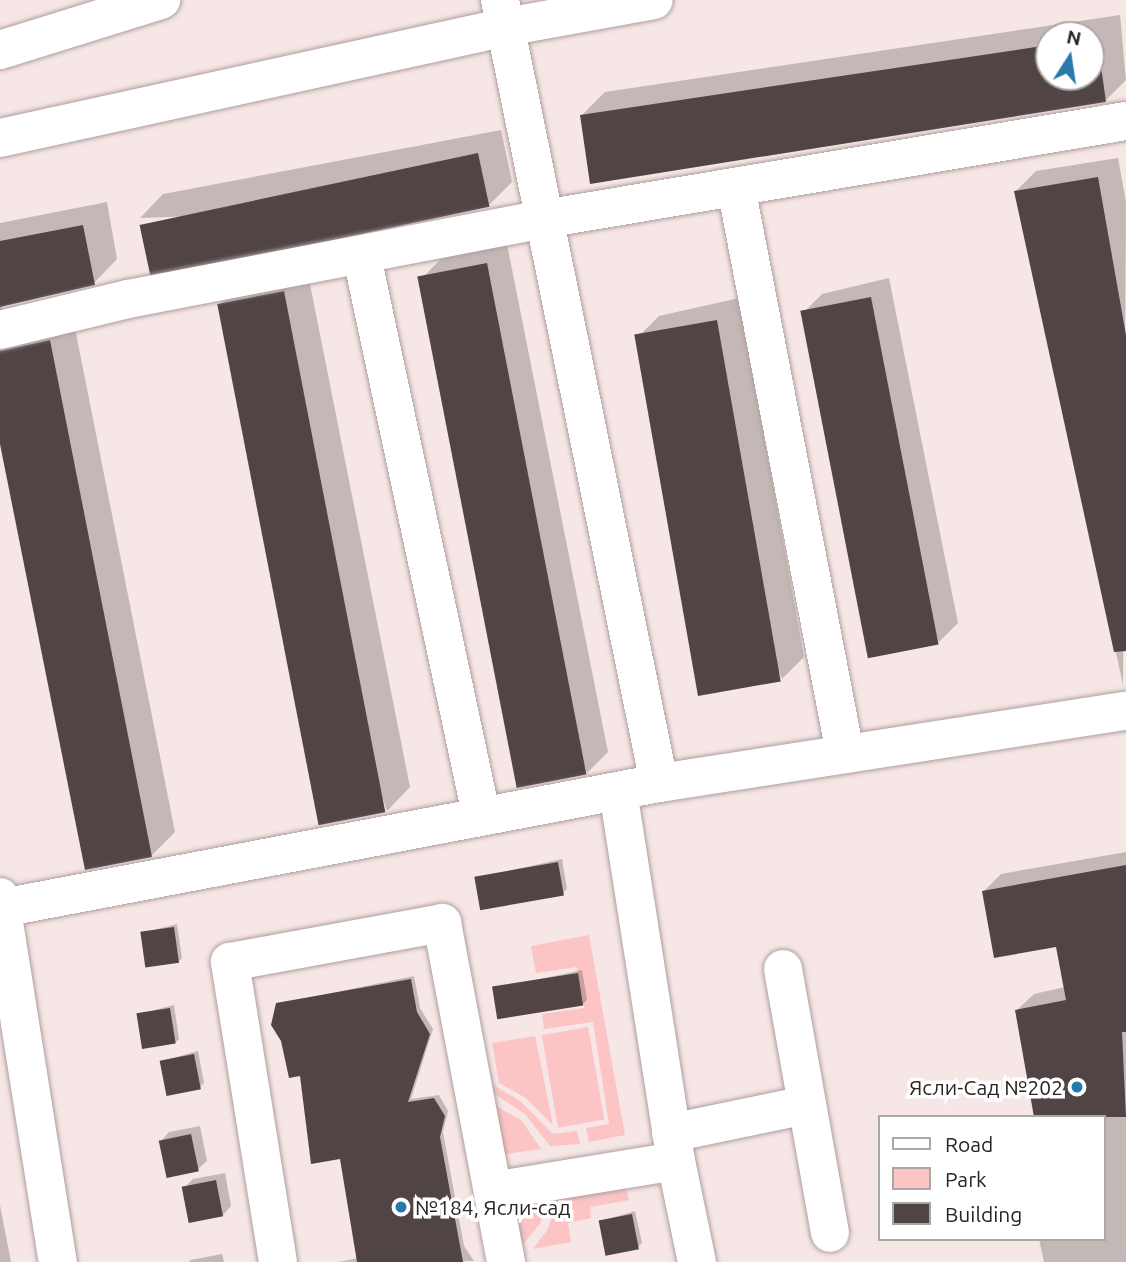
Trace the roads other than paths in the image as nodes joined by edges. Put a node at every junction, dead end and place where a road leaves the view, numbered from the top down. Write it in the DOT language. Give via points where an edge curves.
graph roads {
  1 [pos="161,0"];
  2 [pos="654,0"];
  3 [pos="503,13"];
  4 [pos="0,50"];
  5 [pos="1126,121"];
  6 [pos="0,138"];
  7 [pos="736,187"];
  8 [pos="544,219"];
  9 [pos="362,257"];
  10 [pos="0,330"];
  11 [pos="1126,711"];
  12 [pos="845,753"];
  13 [pos="659,783"];
  14 [pos="618,791"];
  15 [pos="481,814"];
  16 [pos="1,902"];
  17 [pos="783,969"];
  18 [pos="806,1105"];
  19 [pos="674,1147"];
  20 [pos="493,1191"];
  21 [pos="830,1233"];
  22 [pos="58,1262"];
  23 [pos="278,1262"];
  24 [pos="506,1262"];
  25 [pos="697,1262"];
  1 -- 4 [label="street"];
  2 -- 3 [label="street"];
  3 -- 6 [label="street"];
  3 -- 8 [label="street"];
  5 -- 7 [label="street"];
  7 -- 8 [label="street"];
  7 -- 12 [label="street"];
  8 -- 9 [label="street"];
  8 -- 13 [label="street"];
  9 -- 10 [label="street" via="128,299"];
  9 -- 15 [label="street"];
  11 -- 12 [label="street"];
  12 -- 13 [label="street"];
  13 -- 14 [label="street"];
  14 -- 15 [label="street"];
  14 -- 19 [label="street"];
  15 -- 16 [label="street"];
  16 -- 22 [label="street"];
  17 -- 18 [label="street"];
  18 -- 19 [label="street"];
  18 -- 21 [label="street"];
  19 -- 20 [label="street"];
  19 -- 25 [label="street"];
  20 -- 23 [label="street" via="442,923 230,962"];
  20 -- 24 [label="street"];
}
